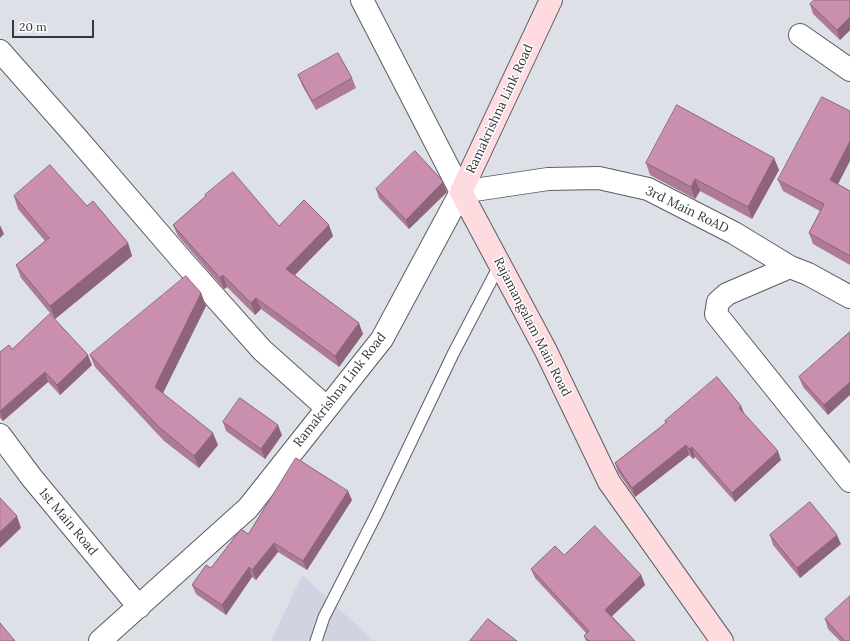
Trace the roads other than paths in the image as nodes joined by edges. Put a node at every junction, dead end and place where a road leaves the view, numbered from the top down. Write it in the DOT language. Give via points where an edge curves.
graph roads {
  1 [pos="362,0"];
  2 [pos="551,0"];
  3 [pos="800,35"];
  4 [pos="0,50"];
  5 [pos="850,70"];
  6 [pos="461,192"];
  7 [pos="500,264"];
  8 [pos="790,267"];
  9 [pos="850,297"];
  10 [pos="327,408"];
  11 [pos="0,435"];
  12 [pos="850,481"];
  13 [pos="139,607"];
  14 [pos="100,641"];
  15 [pos="316,641"];
  16 [pos="722,641"];
  1 -- 6 [label="street, Rajamangalam Main Road"];
  2 -- 6 [label="street, Ramakrishna Link Road"];
  3 -- 5 [label="street"];
  4 -- 10 [label="street" via="262,350"];
  6 -- 7 [label="street, Rajamangalam Main Road"];
  6 -- 8 [label="street, 3rd Main RoAD" via="548,179 599,178 648,189 734,233"];
  6 -- 10 [label="street, Ramakrishna Link Road" via="382,339"];
  7 -- 15 [label="lane" via="324,617"];
  7 -- 16 [label="street, Rajamangalam Main Road" via="546,351 609,482"];
  8 -- 9 [label="street, 3rd Main RoAD"];
  8 -- 12 [label="street" via="727,294 718,302 716,314"];
  10 -- 13 [label="street, Ramakrishna Link Road" via="248,508"];
  11 -- 13 [label="street, 1st Main Road" via="32,478"];
  13 -- 14 [label="street, Ramakrishna Link Road"];
}
